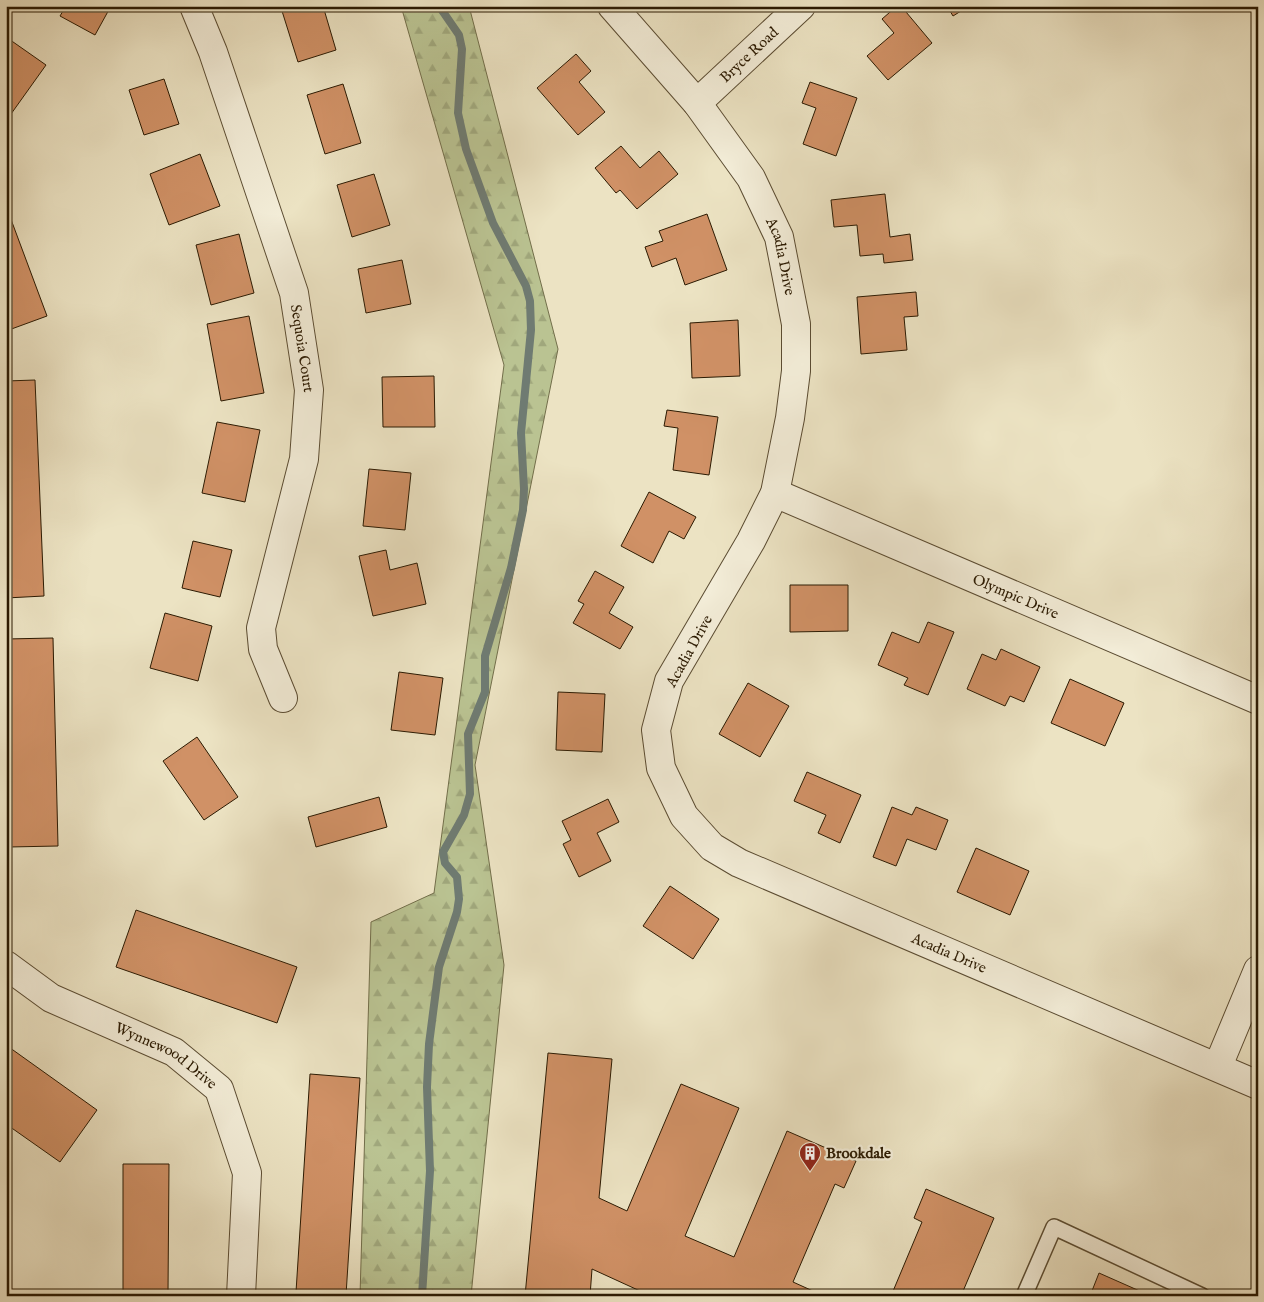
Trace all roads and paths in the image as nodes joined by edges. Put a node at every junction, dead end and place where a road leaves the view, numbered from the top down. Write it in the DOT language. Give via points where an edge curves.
graph roads {
  1 [pos="194,6"];
  2 [pos="612,6"];
  3 [pos="801,6"];
  4 [pos="697,102"];
  5 [pos="775,493"];
  6 [pos="283,698"];
  7 [pos="1258,700"];
  8 [pos="6,965"];
  9 [pos="1258,970"];
  10 [pos="1218,1066"];
  11 [pos="1258,1085"];
  12 [pos="1182,1292"];
  13 [pos="241,1296"];
  14 [pos="1024,1296"];
  15 [pos="1202,1296"];
  1 -- 6 [label="street, Sequoia Court" via="213,52 294,293 309,390 304,459 261,628 263,649"];
  2 -- 4 [label="street, Acadia Drive"];
  3 -- 4 [label="street, Bryce Road"];
  4 -- 5 [label="street, Acadia Drive" via="751,178 779,237 789,280 796,324 796,371"];
  5 -- 7 [label="street, Olympic Drive"];
  5 -- 10 [label="street, Acadia Drive" via="669,681 656,730 661,768 684,816 712,846 739,863"];
  8 -- 13 [label="street, Wynnewood Drive" via="51,998 174,1052 219,1089 246,1173"];
  9 -- 10 [label="street"];
  10 -- 11 [label="street, Acadia Drive"];
  12 -- 14 [label="lane" via="1054,1227"];
  12 -- 15 [label="lane"];
}
